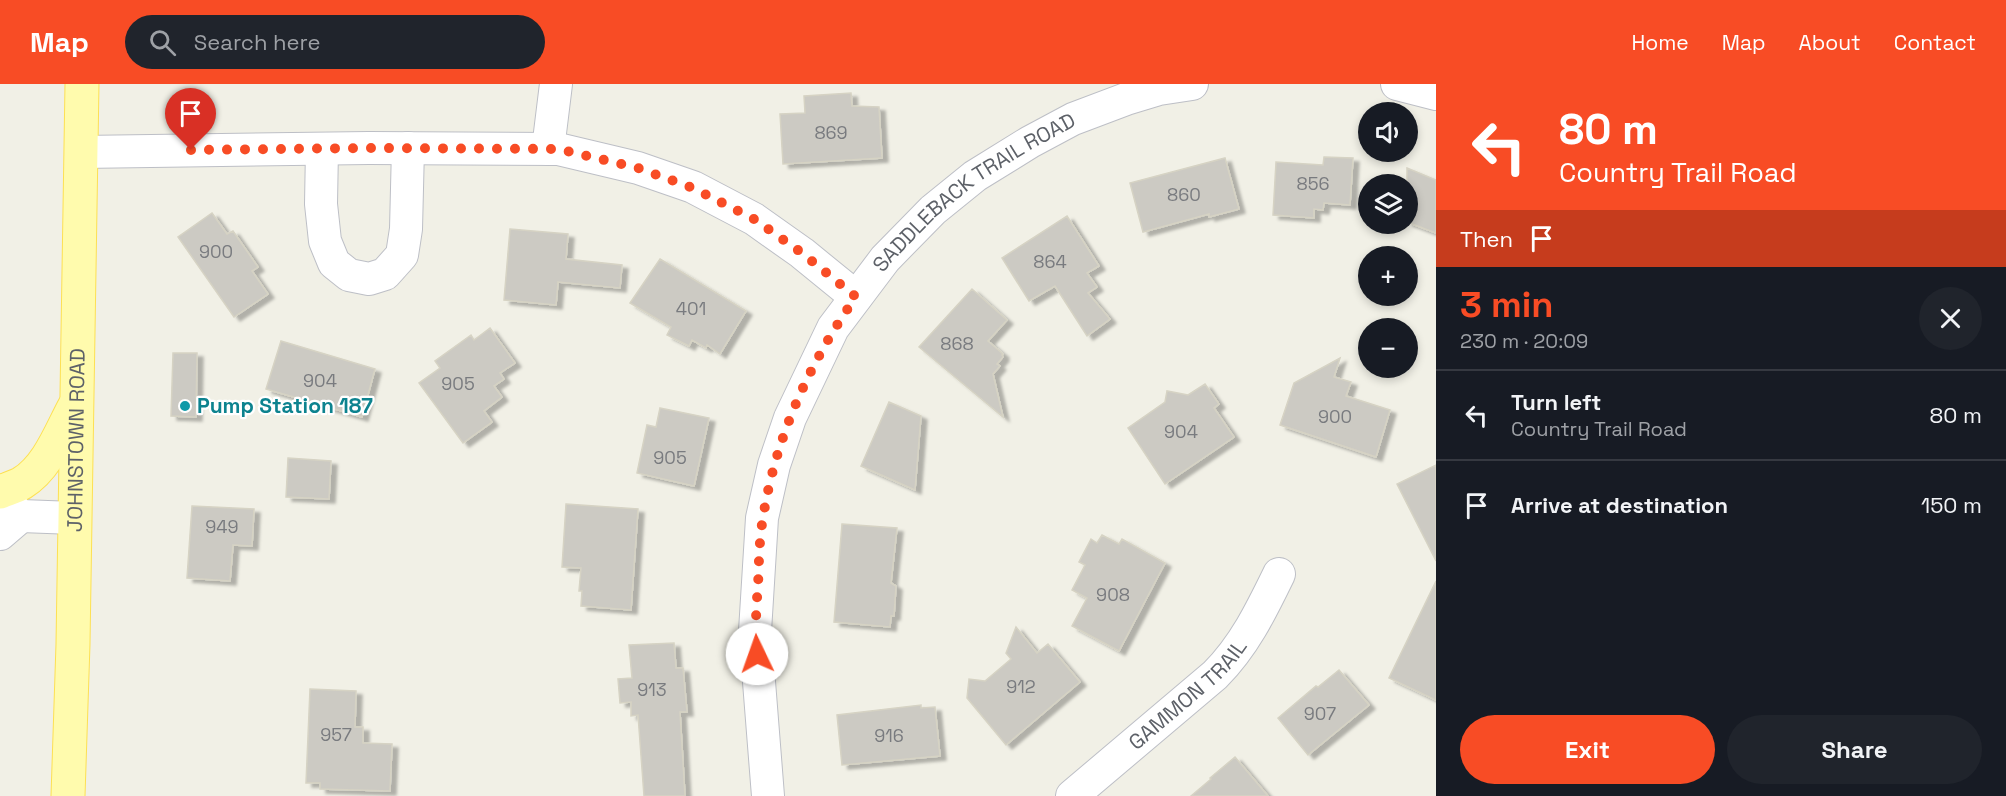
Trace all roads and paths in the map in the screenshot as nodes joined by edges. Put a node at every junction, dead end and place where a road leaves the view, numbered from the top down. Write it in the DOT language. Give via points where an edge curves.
graph roads {
  1 [pos="82,84"];
  2 [pos="556,84"];
  3 [pos="1192,84"];
  4 [pos="1397,84"];
  5 [pos="1436,94"];
  6 [pos="322,148"];
  7 [pos="408,148"];
  8 [pos="548,149"];
  9 [pos="81,152"];
  10 [pos="856,297"];
  11 [pos="76,403"];
  12 [pos="5,509"];
  13 [pos="74,518"];
  14 [pos="1278,574"];
  15 [pos="68,796"];
  16 [pos="768,796"];
  17 [pos="1072,796"];
  1 -- 9 [label="main road, JOHNSTOWN ROAD"];
  2 -- 8 [label="street"];
  3 -- 10 [label="street, SADDLEBACK TRAIL ROAD" via="1126,99 1030,142 933,210 885,259"];
  4 -- 5 [label="street"];
  6 -- 7 [label="street"];
  6 -- 7 [label="street" via="325,240 334,263 349,274 369,279 385,274 402,255"];
  6 -- 9 [label="street"];
  7 -- 8 [label="street"];
  8 -- 10 [label="street" via="638,168 693,188 754,219"];
  9 -- 11 [label="main road, JOHNSTOWN ROAD"];
  10 -- 16 [label="street, SADDLEBACK TRAIL ROAD" via="833,328 790,418 762,518 755,631"];
  11 -- 12 [label="main road" via="47,457 21,484"];
  11 -- 13 [label="main road, JOHNSTOWN ROAD"];
  12 -- 13 [label="street"];
  13 -- 15 [label="main road, JOHNSTOWN ROAD"];
  14 -- 17 [label="street, GAMMON TRAIL" via="1255,622 1232,657"];
}
